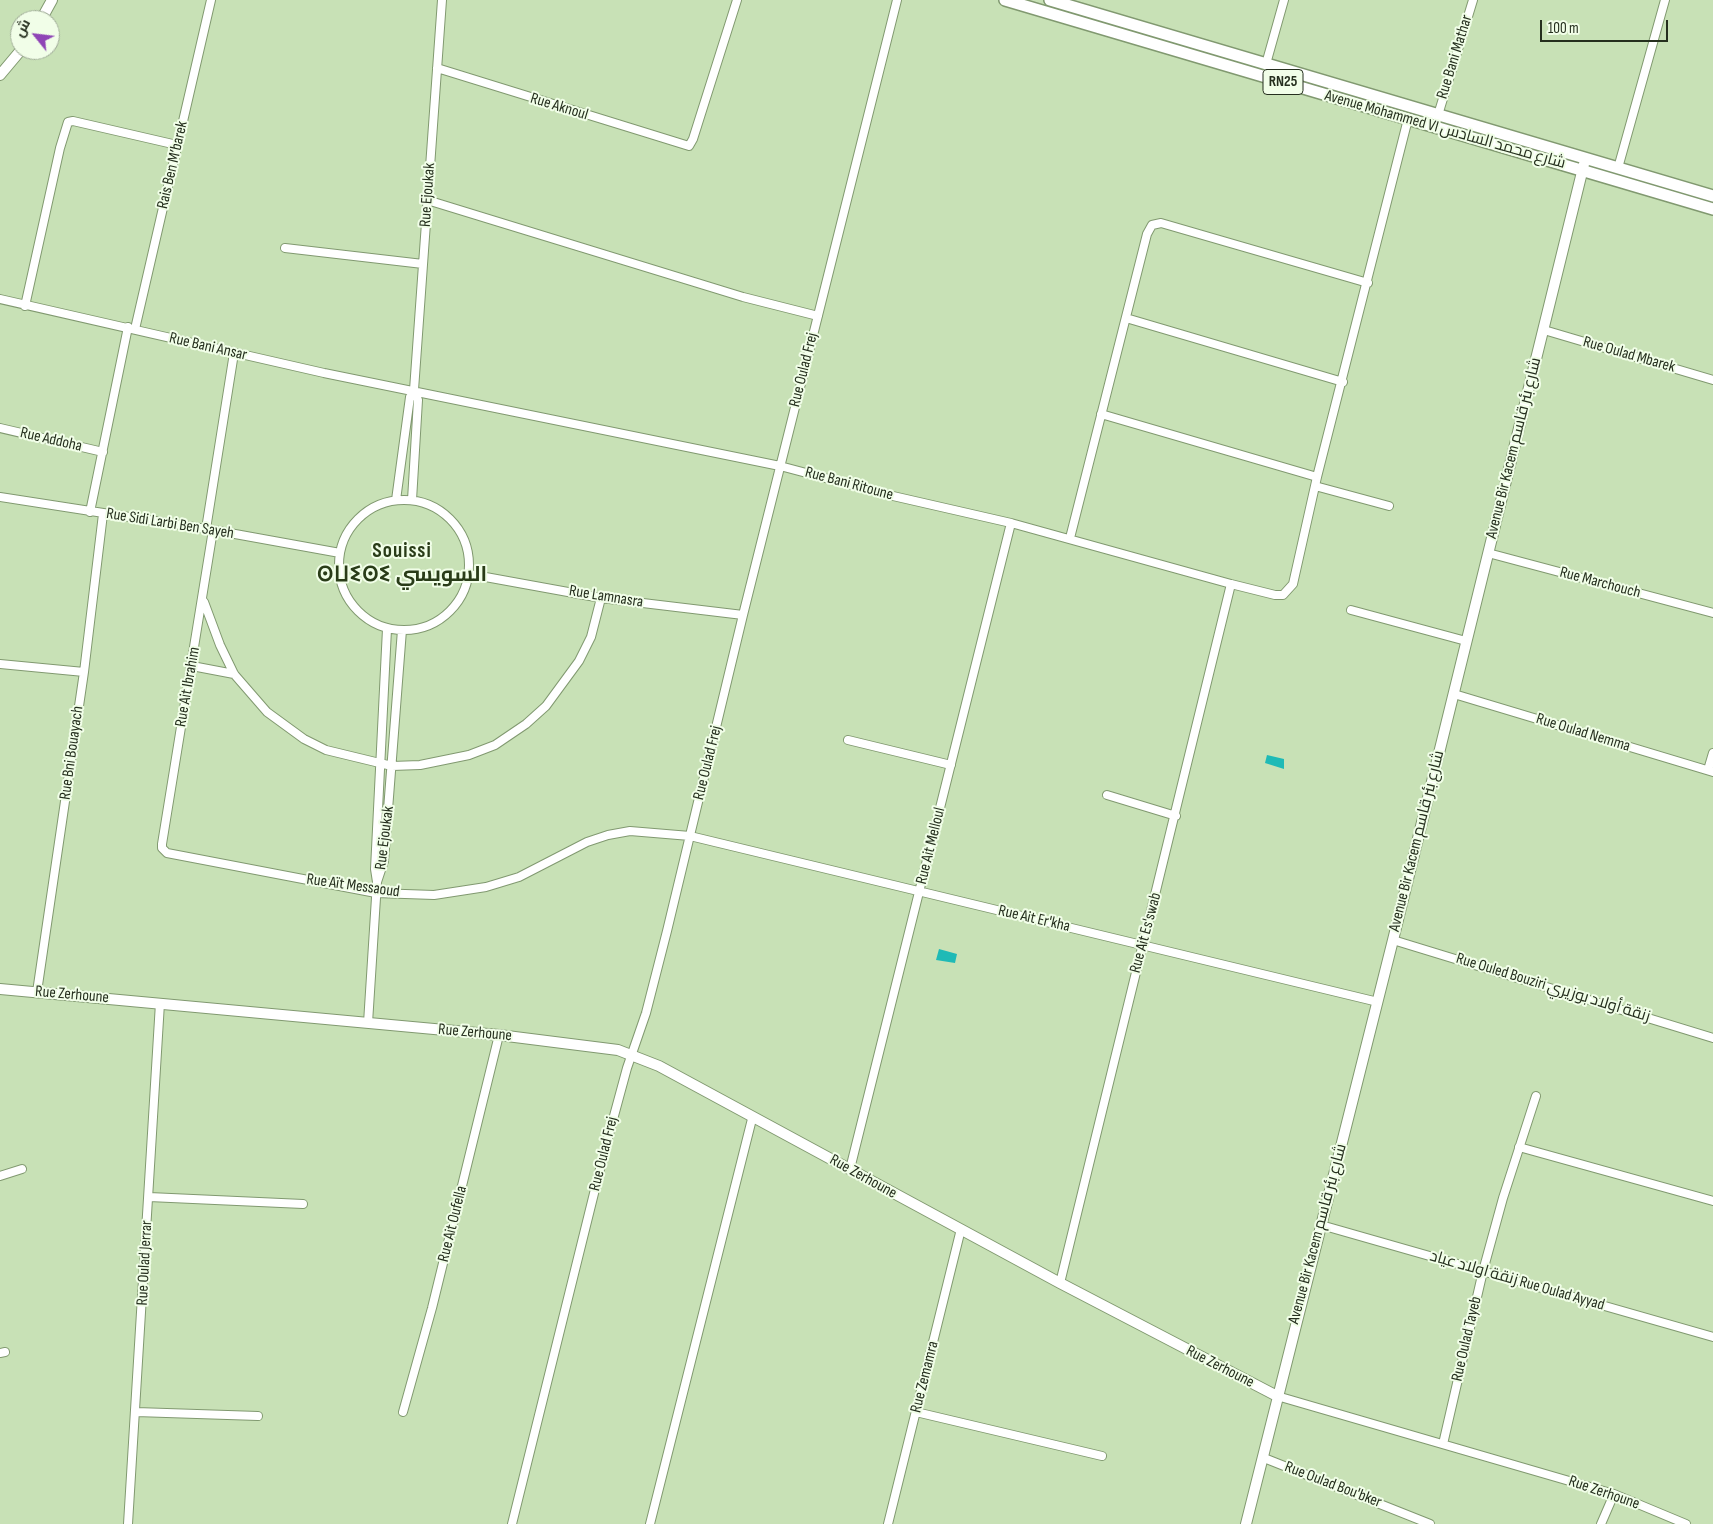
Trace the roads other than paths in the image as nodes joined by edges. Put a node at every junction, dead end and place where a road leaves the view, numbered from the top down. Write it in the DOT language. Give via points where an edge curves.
graph roads {
  1 [pos="211,0"];
  2 [pos="442,0"];
  3 [pos="737,0"];
  4 [pos="897,0"];
  5 [pos="1005,0"];
  6 [pos="1050,0"];
  7 [pos="1284,0"];
  8 [pos="1472,0"];
  9 [pos="1665,0"];
  10 [pos="13,60"];
  11 [pos="1266,64"];
  12 [pos="437,68"];
  13 [pos="0,75"];
  14 [pos="1438,115"];
  15 [pos="1408,119"];
  16 [pos="177,145"];
  17 [pos="1585,158"];
  18 [pos="1618,168"];
  19 [pos="1582,170"];
  20 [pos="1713,196"];
  21 [pos="427,200"];
  22 [pos="1713,209"];
  23 [pos="285,248"];
  24 [pos="423,264"];
  25 [pos="1368,283"];
  26 [pos="0,298"];
  27 [pos="25,306"];
  28 [pos="818,316"];
  29 [pos="1126,318"];
  30 [pos="132,328"];
  31 [pos="1544,330"];
  32 [pos="234,353"];
  33 [pos="1713,380"];
  34 [pos="1343,382"];
  35 [pos="416,390"];
  36 [pos="1101,414"];
  37 [pos="0,428"];
  38 [pos="103,452"];
  39 [pos="780,466"];
  40 [pos="1317,477"];
  41 [pos="1315,486"];
  42 [pos="0,497"];
  43 [pos="396,500"];
  44 [pos="412,500"];
  45 [pos="1389,506"];
  46 [pos="90,512"];
  47 [pos="103,514"];
  48 [pos="1011,523"];
  49 [pos="210,529"];
  50 [pos="1070,538"];
  51 [pos="340,553"];
  52 [pos="1488,553"];
  53 [pos="469,574"];
  54 [pos="1231,584"];
  55 [pos="601,598"];
  56 [pos="203,600"];
  57 [pos="1351,610"];
  58 [pos="1713,613"];
  59 [pos="743,615"];
  60 [pos="387,629"];
  61 [pos="402,630"];
  62 [pos="1466,641"];
  63 [pos="0,664"];
  64 [pos="192,666"];
  65 [pos="84,672"];
  66 [pos="234,674"];
  67 [pos="1454,694"];
  68 [pos="848,740"];
  69 [pos="1713,754"];
  70 [pos="380,764"];
  71 [pos="951,765"];
  72 [pos="392,766"];
  73 [pos="1711,771"];
  74 [pos="1106,795"];
  75 [pos="1176,816"];
  76 [pos="690,836"];
  77 [pos="162,844"];
  78 [pos="377,882"];
  79 [pos="920,891"];
  80 [pos="376,893"];
  81 [pos="1393,940"];
  82 [pos="1143,945"];
  83 [pos="2,991"];
  84 [pos="37,992"];
  85 [pos="1378,1002"];
  86 [pos="160,1003"];
  87 [pos="368,1023"];
  88 [pos="499,1035"];
  89 [pos="1713,1038"];
  90 [pos="631,1054"];
  91 [pos="1536,1096"];
  92 [pos="752,1119"];
  93 [pos="1519,1147"];
  94 [pos="22,1169"];
  95 [pos="850,1169"];
  96 [pos="0,1176"];
  97 [pos="149,1197"];
  98 [pos="1713,1201"];
  99 [pos="303,1204"];
  100 [pos="1322,1225"];
  101 [pos="961,1229"];
  102 [pos="1483,1271"];
  103 [pos="1060,1283"];
  104 [pos="1713,1337"];
  105 [pos="1277,1396"];
  106 [pos="136,1412"];
  107 [pos="403,1412"];
  108 [pos="916,1412"];
  109 [pos="258,1416"];
  110 [pos="1442,1444"];
  111 [pos="1102,1456"];
  112 [pos="1264,1458"];
  113 [pos="1614,1494"];
  114 [pos="128,1524"];
  115 [pos="512,1524"];
  116 [pos="650,1524"];
  117 [pos="888,1524"];
  118 [pos="1246,1524"];
  119 [pos="1430,1524"];
  120 [pos="1600,1524"];
  121 [pos="1686,1524"];
  1 -- 16 [label="street, Rais Ben M’barek"];
  2 -- 12 [label="street, Rue Ejoukak"];
  3 -- 12 [label="street, Rue Aknoul" via="692,143 688,146"];
  4 -- 28 [label="street, Rue Oulad Frej"];
  5 -- 15 [label="main road, Avenue Mohammed VI شارع محمد السادس / RN25"];
  6 -- 11 [label="main road, Avenue Mohammed VI شارع محمد السادس / RN25"];
  7 -- 11 [label="street"];
  8 -- 14 [label="street, Rue Bani Mathar"];
  9 -- 18 [label="street"];
  10 -- 13 [label="street"];
  11 -- 14 [label="main road, Avenue Mohammed VI شارع محمد السادس / RN25"];
  12 -- 21 [label="street, Rue Ejoukak"];
  14 -- 17 [label="main road, Avenue Mohammed VI شارع محمد السادس / RN25"];
  15 -- 19 [label="main road, Avenue Mohammed VI شارع محمد السادس / RN25"];
  15 -- 25 [label="street"];
  16 -- 27 [label="street" via="68,122"];
  16 -- 30 [label="street, Rais Ben M’barek"];
  17 -- 18 [label="main road, Avenue Mohammed VI شارع محمد السادس / RN25"];
  17 -- 19 [label="street, Avenue Bir Kacem شارع بئر قاسم"];
  18 -- 20 [label="main road, Avenue Mohammed VI شارع محمد السادس / RN25"];
  19 -- 22 [label="main road, Avenue Mohammed VI شارع محمد السادس / RN25"];
  19 -- 31 [label="street, Avenue Bir Kacem شارع بئر قاسم"];
  21 -- 24 [label="street, Rue Ejoukak"];
  21 -- 28 [label="street" via="743,297"];
  23 -- 24 [label="street"];
  24 -- 35 [label="street, Rue Ejoukak"];
  25 -- 29 [label="street" via="1161,223 1149,228"];
  25 -- 34 [label="street"];
  26 -- 27 [label="street, Rue Bani Ansar"];
  27 -- 30 [label="street, Rue Bani Ansar"];
  28 -- 39 [label="street, Rue Oulad Frej"];
  29 -- 34 [label="street"];
  29 -- 36 [label="street"];
  30 -- 32 [label="street, Rue Bani Ansar"];
  30 -- 38 [label="street"];
  31 -- 33 [label="street, Rue Oulad Mbarek"];
  31 -- 52 [label="street, Avenue Bir Kacem شارع بئر قاسم"];
  32 -- 35 [label="street, Rue Bani Ansar"];
  32 -- 49 [label="street, Rue Ait Ibrahim"];
  34 -- 40 [label="street"];
  35 -- 39 [label="street, Rue Bani Ritoune"];
  35 -- 43 [label="street, Rue Ejoukak" via="410,397"];
  35 -- 44 [label="street, Rue Ejoukak"];
  36 -- 40 [label="street"];
  36 -- 50 [label="street"];
  37 -- 38 [label="street, Rue Addoha"];
  38 -- 46 [label="street"];
  39 -- 48 [label="street, Rue Bani Ritoune"];
  39 -- 59 [label="street, Rue Oulad Frej"];
  40 -- 41 [label="street"];
  41 -- 45 [label="street"];
  41 -- 54 [label="street, Rue Bani Ritoune" via="1293,584 1283,595"];
  42 -- 46 [label="street, Rue Sidi Larbi Ben Sayeh"];
  43 -- 44 [label="street"];
  43 -- 51 [label="street" via="379,504 364,513 352,525"];
  44 -- 53 [label="street" via="433,506 450,519 463,536 469,557"];
  46 -- 47 [label="street, Rue Sidi Larbi Ben Sayeh"];
  47 -- 49 [label="street, Rue Sidi Larbi Ben Sayeh"];
  47 -- 65 [label="street, Rue Bni Bouayach"];
  48 -- 50 [label="street, Rue Bani Ritoune"];
  48 -- 71 [label="street, Rue Ait Melloul"];
  49 -- 51 [label="street, Rue Sidi Larbi Ben Sayeh"];
  49 -- 56 [label="street, Rue Ait Ibrahim"];
  50 -- 54 [label="street, Rue Bani Ritoune"];
  51 -- 60 [label="street" via="340,575 345,592 368,620"];
  52 -- 58 [label="street, Rue Marchouch"];
  52 -- 62 [label="street, Avenue Bir Kacem شارع بئر قاسم"];
  53 -- 55 [label="street, Rue Lamnasra"];
  53 -- 61 [label="street" via="458,601 442,618 421,628"];
  54 -- 75 [label="street, Rue Ait Es'swab"];
  55 -- 59 [label="street, Rue Lamnasra"];
  55 -- 72 [label="street" via="579,661 546,706 526,724 495,745 469,756 420,765"];
  56 -- 64 [label="street, Rue Ait Ibrahim"];
  56 -- 66 [label="street"];
  57 -- 62 [label="street"];
  59 -- 76 [label="street, Rue Oulad Frej"];
  60 -- 61 [label="street"];
  60 -- 70 [label="street, Rue Ejoukak"];
  61 -- 72 [label="street, Rue Ejoukak"];
  62 -- 67 [label="street, Avenue Bir Kacem شارع بئر قاسم"];
  63 -- 65 [label="street"];
  64 -- 66 [label="street"];
  64 -- 77 [label="street, Rue Ait Ibrahim"];
  65 -- 84 [label="street, Rue Bni Bouayach"];
  66 -- 70 [label="street" via="268,712 304,740 326,750"];
  67 -- 73 [label="street, Rue Oulad Nemma"];
  67 -- 81 [label="street, Avenue Bir Kacem شارع بئر قاسم"];
  68 -- 71 [label="street"];
  69 -- 73 [label="street"];
  70 -- 72 [label="street"];
  70 -- 78 [label="street, Rue Ejoukak"];
  71 -- 79 [label="street, Rue Ait Melloul"];
  72 -- 78 [label="street, Rue Ejoukak" via="384,861"];
  74 -- 75 [label="street"];
  75 -- 82 [label="street, Rue Ait Es'swab"];
  76 -- 79 [label="street, Rue Ait Er'kha"];
  76 -- 80 [label="street, Rue Aït Messaoud" via="645,831 608,834 519,877 486,887 434,895"];
  76 -- 90 [label="street, Rue Oulad Frej" via="646,1012"];
  77 -- 80 [label="street, Rue Aït Messaoud" via="167,853"];
  78 -- 80 [label="street, Rue Ejoukak"];
  79 -- 82 [label="street, Rue Ait Er'kha"];
  79 -- 95 [label="street, Rue Ait Melloul"];
  80 -- 87 [label="street, Rue Ejoukak"];
  81 -- 85 [label="street, Avenue Bir Kacem شارع بئر قاسم"];
  81 -- 89 [label="street, Rue Ouled Bouziri زنقة أولاد بوزيري"];
  82 -- 85 [label="street, Rue Ait Er'kha"];
  82 -- 103 [label="street, Rue Ait Es'swab"];
  83 -- 84 [label="street, Rue Zerhoune"];
  84 -- 86 [label="street, Rue Zerhoune"];
  85 -- 100 [label="street, Avenue Bir Kacem شارع بئر قاسم"];
  86 -- 87 [label="street, Rue Zerhoune"];
  86 -- 97 [label="street, Rue Oulad Jerrar"];
  87 -- 88 [label="street, Rue Zerhoune"];
  88 -- 90 [label="street, Rue Zerhoune" via="594,1046"];
  88 -- 107 [label="street, Rue Ait Oufella"];
  90 -- 92 [label="street, Rue Zerhoune" via="659,1066"];
  90 -- 115 [label="street, Rue Oulad Frej"];
  91 -- 93 [label="street, Rue Oulad Tayeb"];
  92 -- 95 [label="street, Rue Zerhoune"];
  92 -- 116 [label="street"];
  93 -- 98 [label="street"];
  93 -- 102 [label="street, Rue Oulad Tayeb"];
  94 -- 96 [label="street"];
  95 -- 101 [label="street, Rue Zerhoune"];
  97 -- 99 [label="street"];
  97 -- 106 [label="street, Rue Oulad Jerrar"];
  100 -- 102 [label="street, زنقة اولاد عياد Rue Oulad Ayyad"];
  100 -- 105 [label="street, Avenue Bir Kacem شارع بئر قاسم"];
  101 -- 103 [label="street, Rue Zerhoune"];
  101 -- 108 [label="street, Rue Zemamra"];
  102 -- 104 [label="street, زنقة اولاد عياد Rue Oulad Ayyad"];
  102 -- 110 [label="street, Rue Oulad Tayeb"];
  103 -- 105 [label="street, Rue Zerhoune"];
  105 -- 110 [label="street, Rue Zerhoune"];
  105 -- 112 [label="street, Avenue Bir Kacem شارع بئر قاسم"];
  106 -- 109 [label="street"];
  106 -- 114 [label="street, Rue Oulad Jerrar"];
  108 -- 111 [label="street"];
  108 -- 117 [label="street, Rue Zemamra"];
  110 -- 113 [label="street, Rue Zerhoune"];
  112 -- 118 [label="street, Avenue Bir Kacem شارع بئر قاسم"];
  112 -- 119 [label="street, Rue Oulad Bou'bker"];
  113 -- 120 [label="street"];
  113 -- 121 [label="street, Rue Zerhoune"];
}
